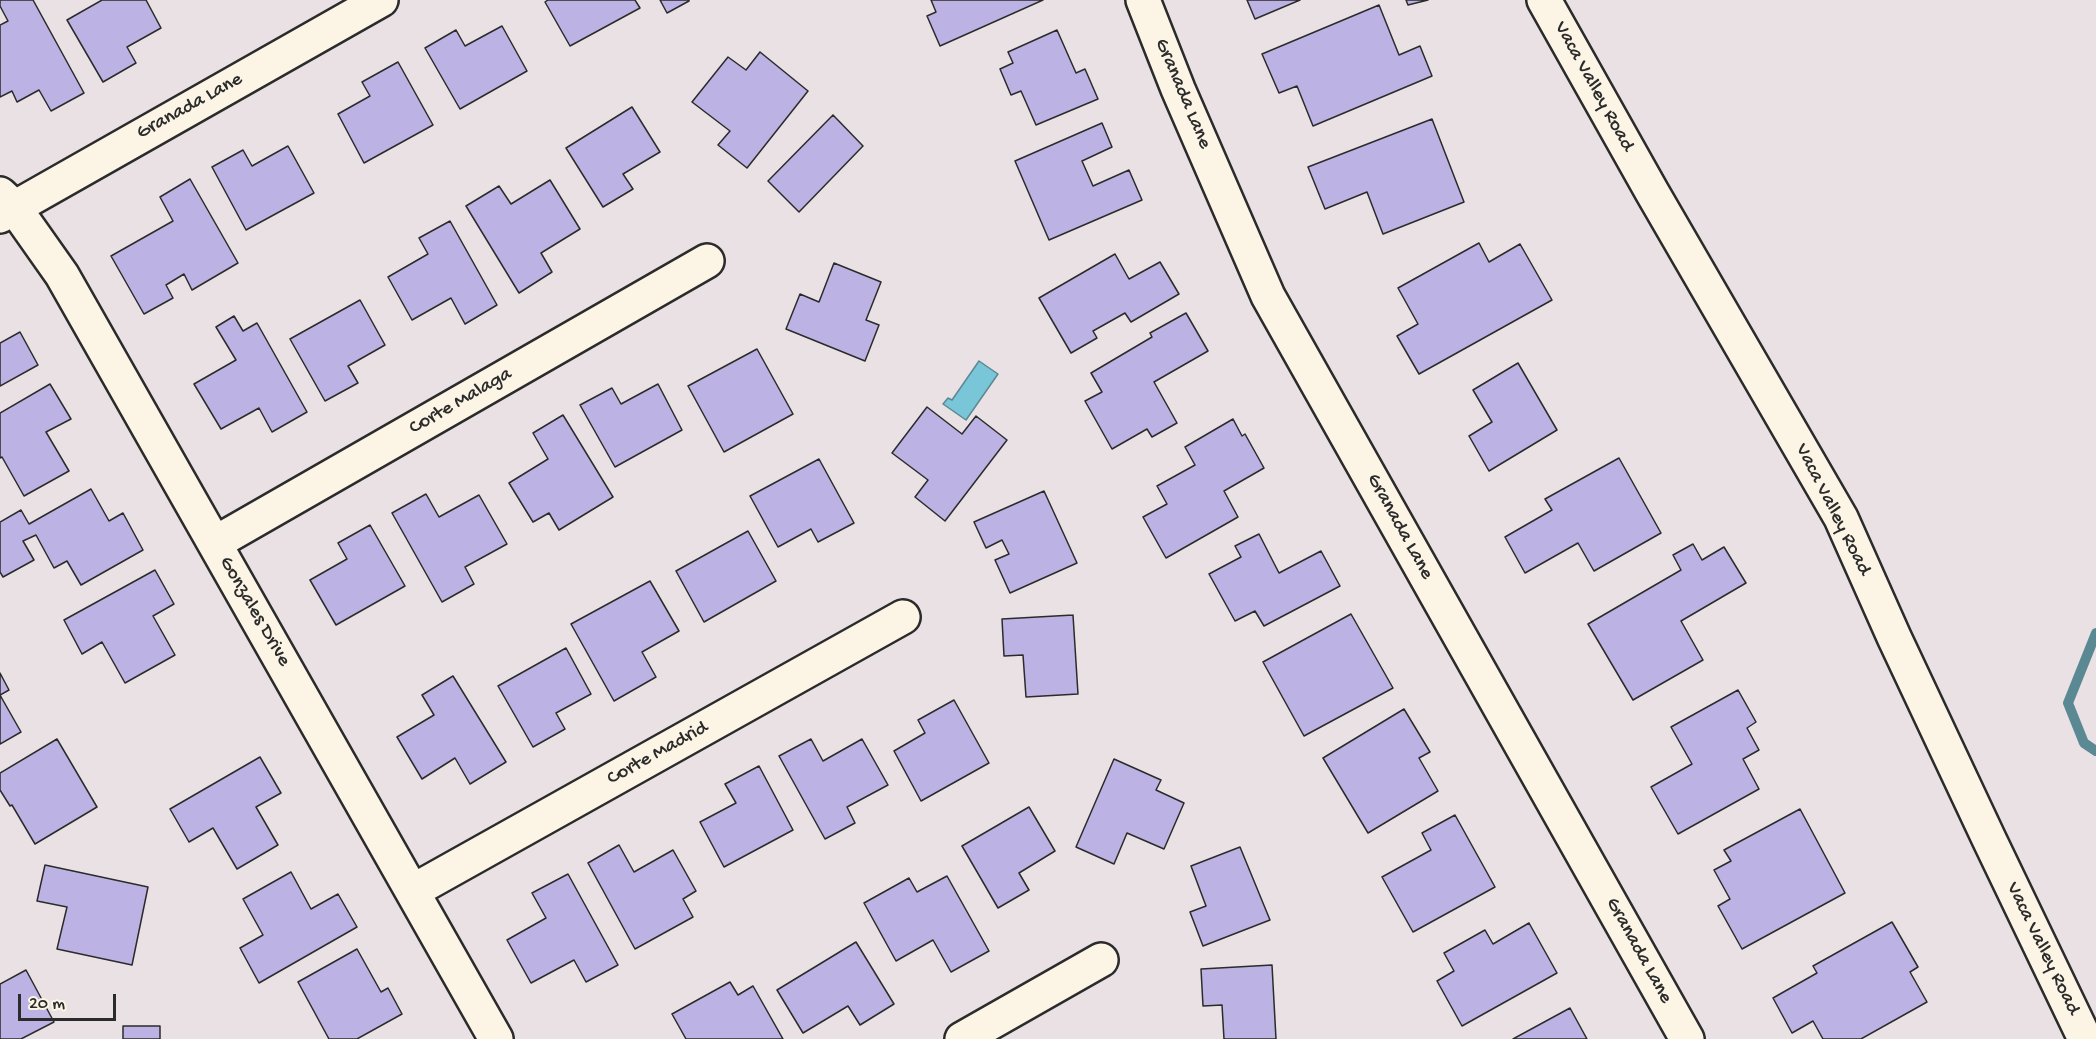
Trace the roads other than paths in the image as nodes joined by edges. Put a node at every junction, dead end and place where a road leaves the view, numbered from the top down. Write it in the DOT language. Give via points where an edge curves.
graph roads {
  1 [pos="381,0"];
  2 [pos="1143,0"];
  3 [pos="1544,0"];
  4 [pos="5,206"];
  5 [pos="707,261"];
  6 [pos="215,543"];
  7 [pos="903,617"];
  8 [pos="413,891"];
  9 [pos="1101,960"];
  10 [pos="496,1039"];
  11 [pos="962,1039"];
  12 [pos="1687,1039"];
  13 [pos="2085,1039"];
  1 -- 4 [label="street, Granada Lane"];
  2 -- 12 [label="street, Granada Lane" via="1268,296"];
  3 -- 13 [label="street, Vaca Valley Road" via="1841,518"];
  4 -- 6 [label="street, Gonzales Drive" via="62,275"];
  5 -- 6 [label="street, Corte Malaga"];
  6 -- 8 [label="street, Gonzales Drive"];
  7 -- 8 [label="street, Corte Madrid"];
  8 -- 10 [label="street, Gonzales Drive"];
  9 -- 11 [label="street"];
}
